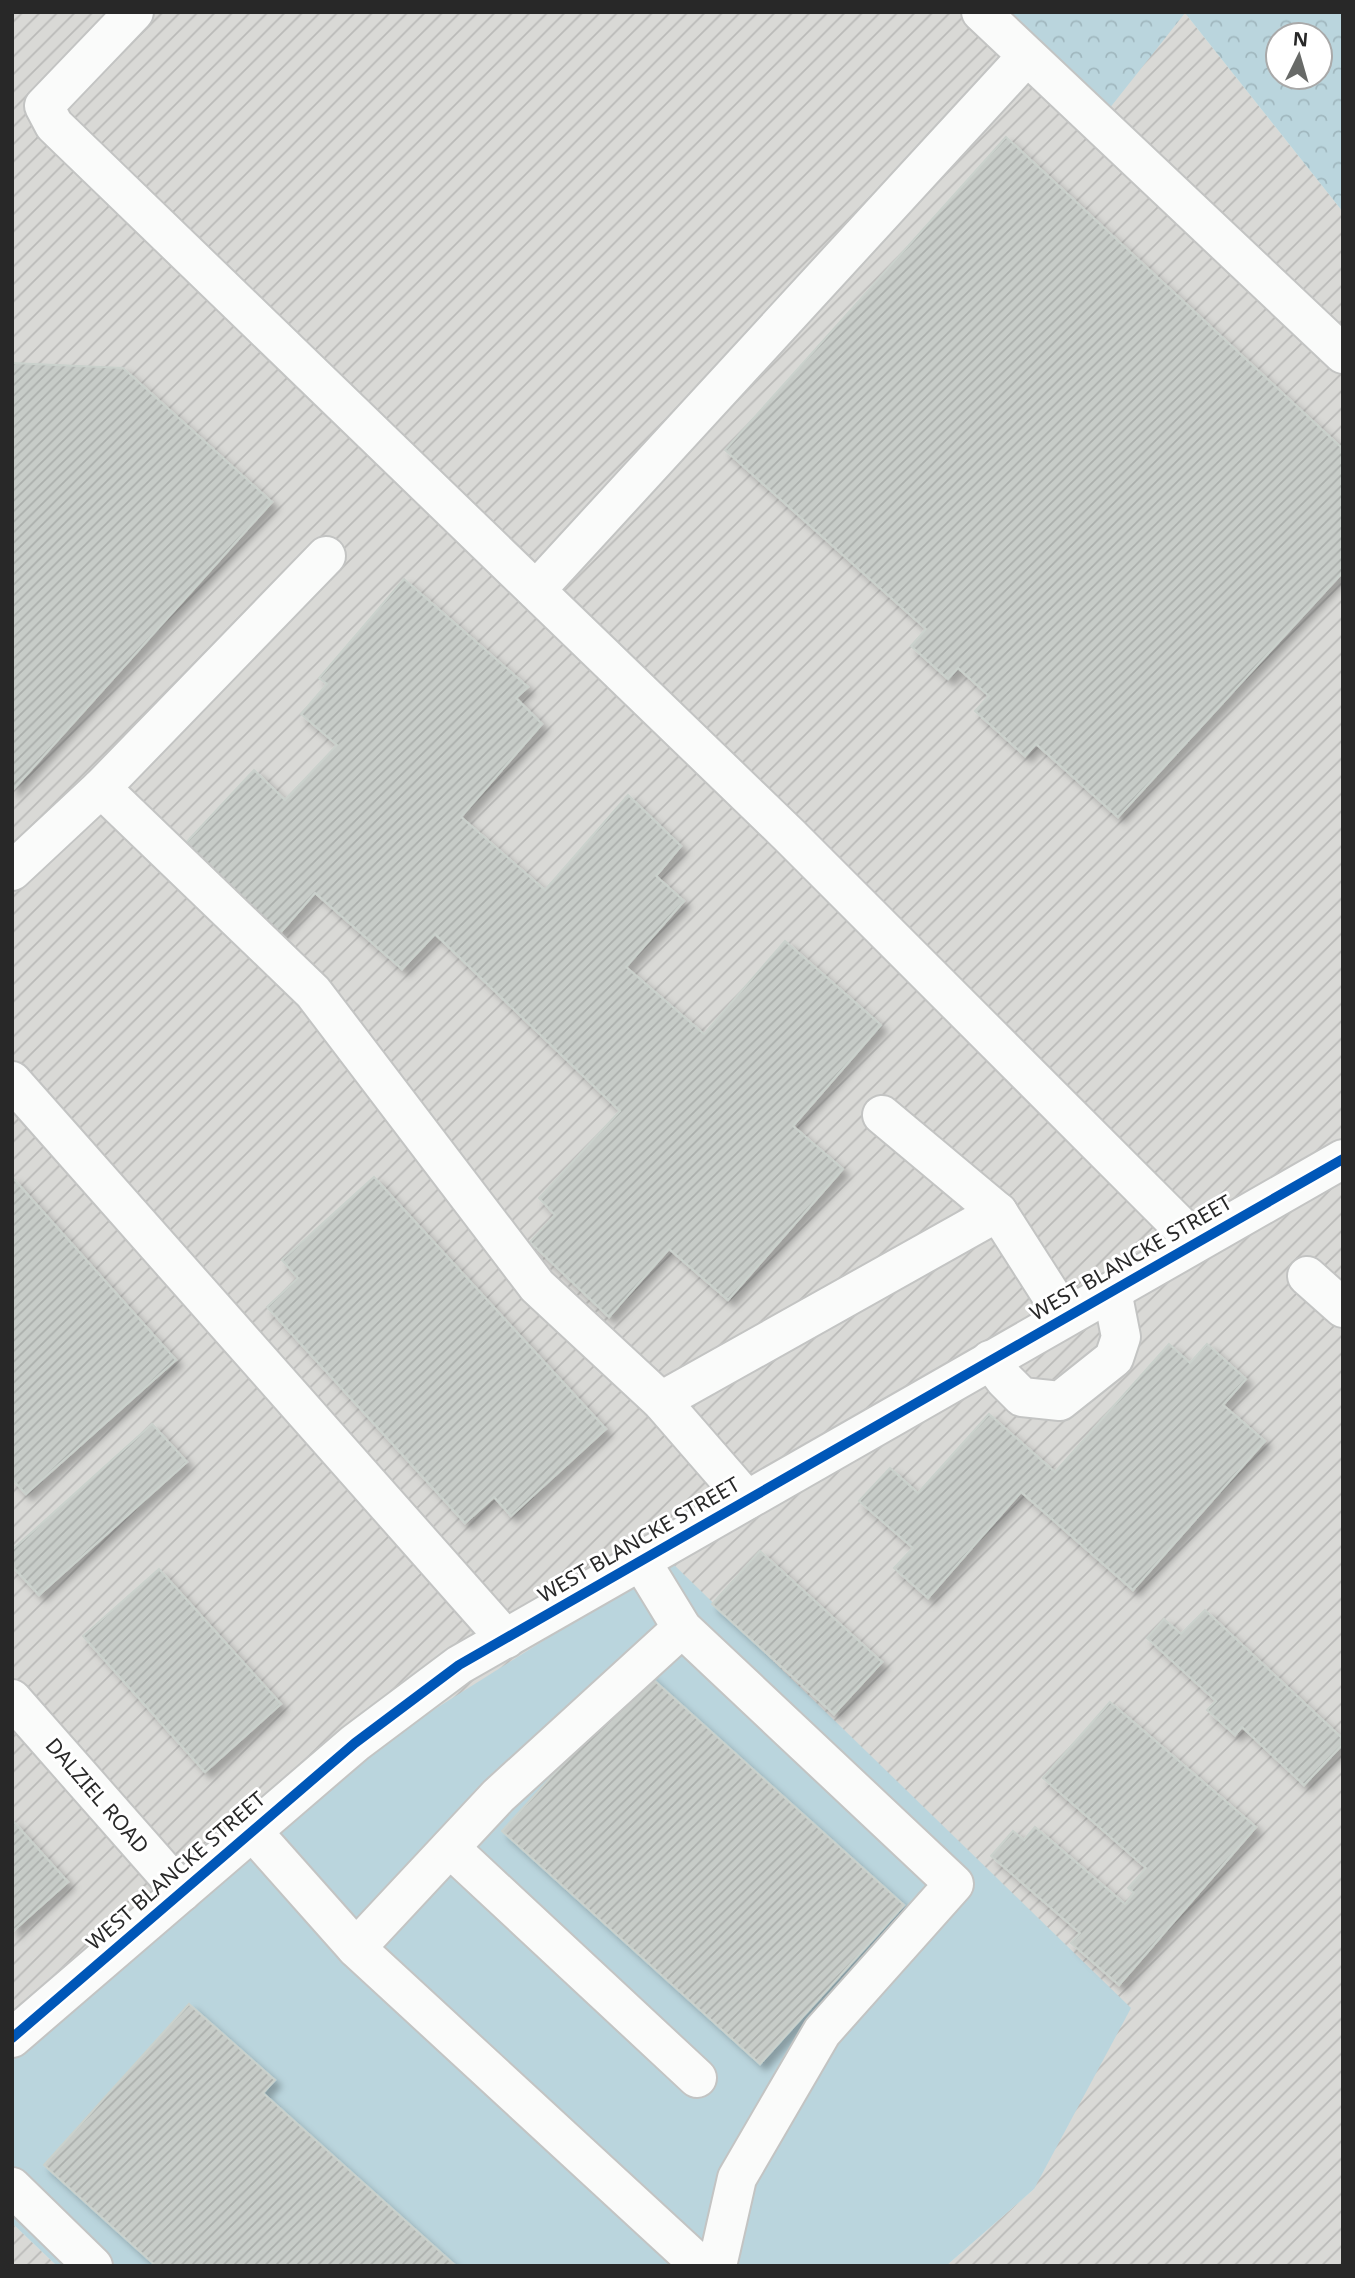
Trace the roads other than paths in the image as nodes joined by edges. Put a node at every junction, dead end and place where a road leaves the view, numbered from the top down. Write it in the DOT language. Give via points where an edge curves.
graph roads {
  1 [pos="134,12"];
  2 [pos="981,12"];
  3 [pos="1026,57"];
  4 [pos="1343,354"];
  5 [pos="326,556"];
  6 [pos="536,590"];
  7 [pos="101,789"];
  8 [pos="12,871"];
  9 [pos="12,1081"];
  10 [pos="883,1115"];
  11 [pos="1343,1159"];
  12 [pos="998,1212"];
  13 [pos="1196,1242"];
  14 [pos="1307,1276"];
  15 [pos="1112,1291"];
  16 [pos="1343,1308"];
  17 [pos="1066,1317"];
  18 [pos="990,1360"];
  19 [pos="661,1401"];
  20 [pos="747,1500"];
  21 [pos="641,1560"];
  22 [pos="682,1628"];
  23 [pos="506,1639"];
  24 [pos="12,1699"];
  25 [pos="252,1831"];
  26 [pos="450,1848"];
  27 [pos="182,1892"];
  28 [pos="356,1948"];
  29 [pos="12,2038"];
  30 [pos="697,2078"];
  31 [pos="12,2187"];
  32 [pos="93,2266"];
  33 [pos="701,2266"];
  34 [pos="717,2266"];
  1 -- 6 [label="street" via="44,106 54,125"];
  2 -- 3 [label="street"];
  3 -- 4 [label="street"];
  3 -- 6 [label="street"];
  5 -- 7 [label="street"];
  6 -- 13 [label="street" via="799,844"];
  7 -- 8 [label="street"];
  7 -- 19 [label="street" via="313,992 537,1286"];
  9 -- 23 [label="street"];
  10 -- 12 [label="street"];
  11 -- 13 [label="street, WEST BLANCKE STREET"];
  12 -- 17 [label="street"];
  12 -- 19 [label="street"];
  13 -- 15 [label="street, WEST BLANCKE STREET"];
  14 -- 16 [label="street"];
  15 -- 17 [label="street, WEST BLANCKE STREET"];
  15 -- 18 [label="street" via="1121,1337 1114,1358 1060,1401 1022,1397"];
  17 -- 18 [label="street, WEST BLANCKE STREET"];
  18 -- 20 [label="street, WEST BLANCKE STREET"];
  19 -- 20 [label="street"];
  20 -- 21 [label="street, WEST BLANCKE STREET"];
  21 -- 22 [label="street"];
  21 -- 23 [label="street, WEST BLANCKE STREET"];
  22 -- 26 [label="street" via="498,1796"];
  22 -- 34 [label="street" via="954,1884 822,2032 737,2178"];
  23 -- 25 [label="street, WEST BLANCKE STREET" via="459,1665 355,1743"];
  24 -- 27 [label="street, DALZIEL ROAD"];
  25 -- 27 [label="street, WEST BLANCKE STREET"];
  25 -- 28 [label="street"];
  26 -- 28 [label="street"];
  26 -- 30 [label="street"];
  27 -- 29 [label="street, WEST BLANCKE STREET"];
  28 -- 33 [label="street"];
  31 -- 32 [label="street"];
}
